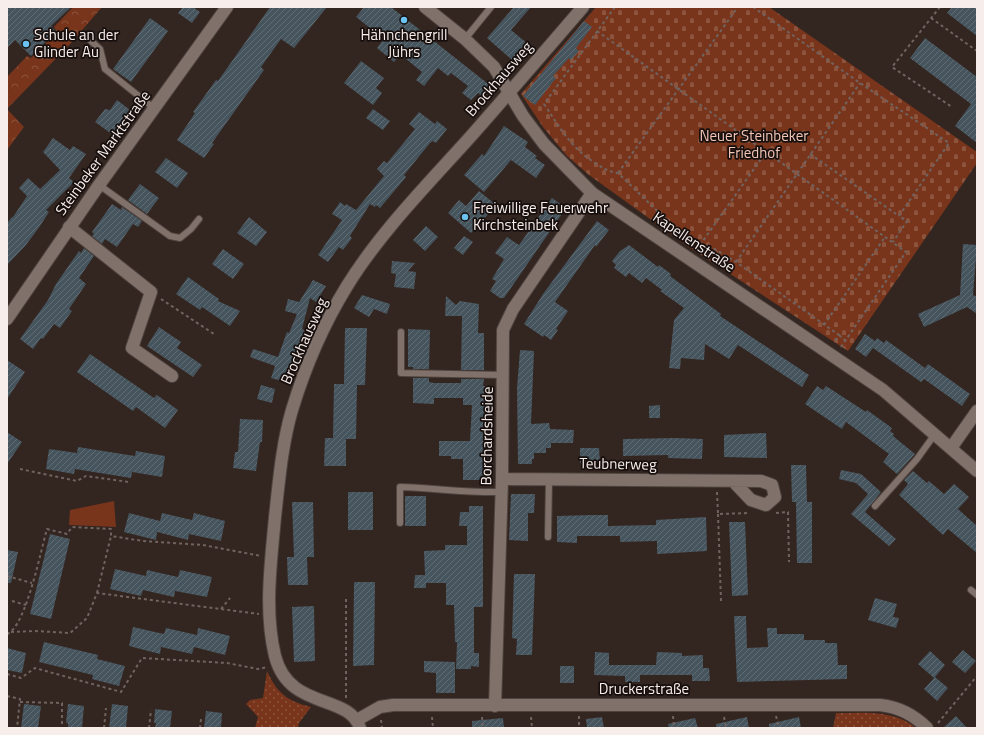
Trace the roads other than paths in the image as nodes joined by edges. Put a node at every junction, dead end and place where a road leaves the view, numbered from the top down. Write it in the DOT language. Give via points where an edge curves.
graph roads {
  1 [pos="227,7"];
  2 [pos="425,7"];
  3 [pos="491,7"];
  4 [pos="583,7"];
  5 [pos="465,39"];
  6 [pos="91,41"];
  7 [pos="510,93"];
  8 [pos="155,108"];
  9 [pos="99,185"];
  10 [pos="592,193"];
  11 [pos="199,219"];
  12 [pos="69,227"];
  13 [pos="7,319"];
  14 [pos="401,332"];
  15 [pos="504,375"];
  16 [pos="172,376"];
  17 [pos="977,411"];
  18 [pos="935,434"];
  19 [pos="951,448"];
  20 [pos="977,471"];
  21 [pos="502,479"];
  22 [pos="549,479"];
  23 [pos="733,481"];
  24 [pos="502,492"];
  25 [pos="875,506"];
  26 [pos="400,523"];
  27 [pos="548,537"];
  28 [pos="971,590"];
  29 [pos="977,595"];
  30 [pos="495,706"];
  31 [pos="359,724"];
  32 [pos="927,728"];
  1 -- 8 [label="street, Steinbeker Marktstraße"];
  2 -- 5 [label="street, Kapellenstraße"];
  3 -- 5 [label="lane"];
  4 -- 7 [label="street, Brockhausweg"];
  5 -- 7 [label="street, Kapellenstraße" via="494,67"];
  6 -- 8 [label="lane" via="100,49 105,69"];
  7 -- 10 [label="street, Kapellenstraße" via="544,144"];
  7 -- 31 [label="street, Brockhausweg" via="420,193 370,253 348,285 330,316 302,380 286,435 271,559 272,638 284,677 301,692 346,710"];
  8 -- 9 [label="street, Steinbeker Marktstraße"];
  9 -- 11 [label="lane" via="170,236 180,238"];
  9 -- 12 [label="street, Steinbeker Marktstraße"];
  10 -- 15 [label="street, Borchardsheide" via="513,309 503,330"];
  10 -- 18 [label="street, Kapellenstraße" via="883,390"];
  12 -- 13 [label="street, Steinbeker Marktstraße"];
  12 -- 16 [label="street" via="151,292 132,348"];
  14 -- 15 [label="lane" via="401,373"];
  15 -- 21 [label="street, Borchardsheide"];
  17 -- 19 [label="street"];
  18 -- 19 [label="street, Kapellenstraße"];
  18 -- 25 [label="lane" via="917,459"];
  19 -- 20 [label="street, Kapellenstraße"];
  21 -- 22 [label="street, Teubnerweg"];
  21 -- 24 [label="street, Borchardsheide"];
  22 -- 23 [label="street, Teubnerweg"];
  22 -- 27 [label="lane"];
  24 -- 26 [label="lane" via="400,488"];
  24 -- 30 [label="street, Borchardsheide"];
  28 -- 29 [label="lane"];
  30 -- 31 [label="street, Druckerstraße" via="386,706"];
  30 -- 32 [label="street, Druckerstraße" via="880,705 892,706 912,714"];
}
